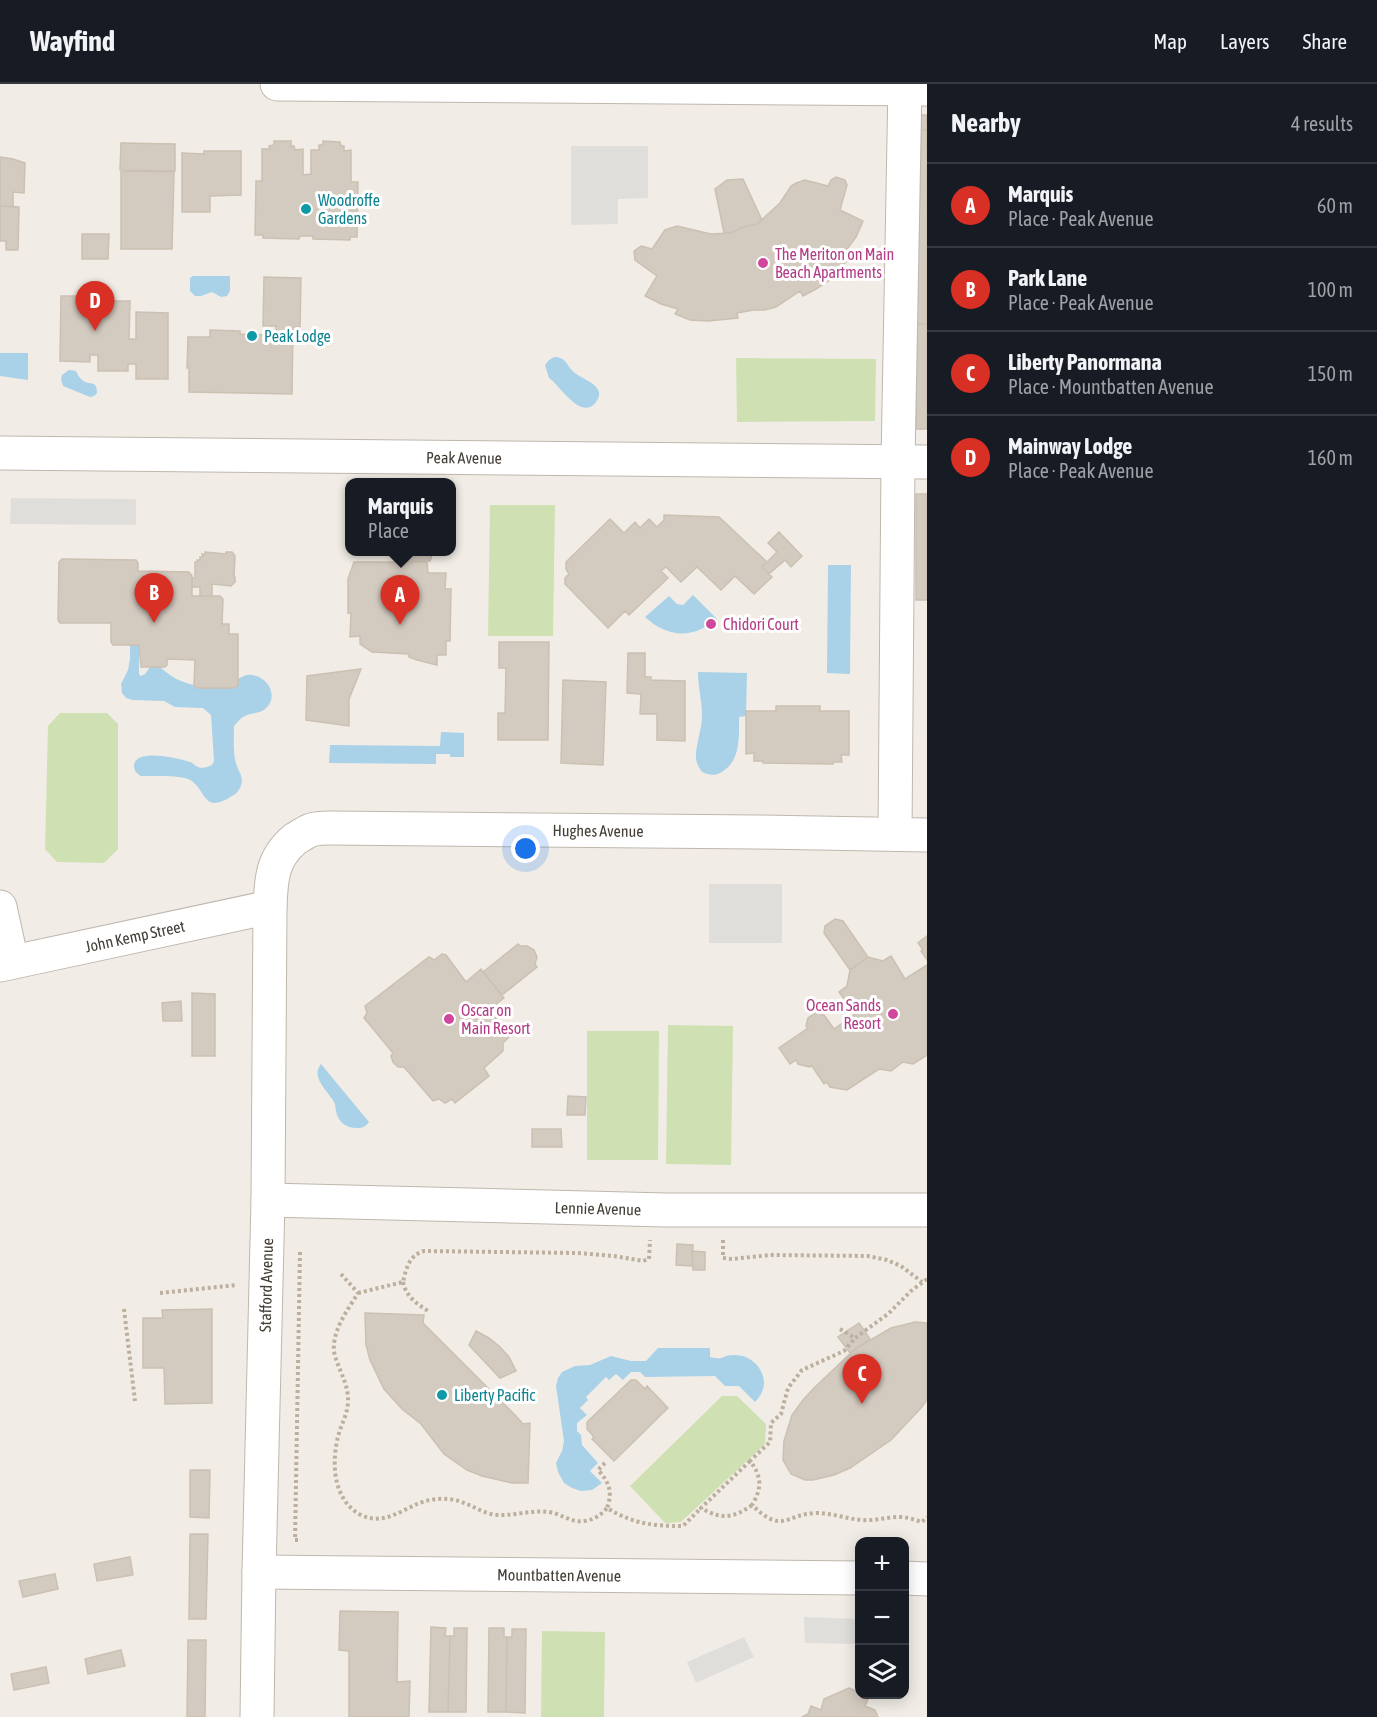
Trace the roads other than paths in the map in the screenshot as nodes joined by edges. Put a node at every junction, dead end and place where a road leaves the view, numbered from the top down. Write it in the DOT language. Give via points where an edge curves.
graph roads {
  1 [pos="277,84"];
  2 [pos="912,87"];
  3 [pos="0,453"];
  4 [pos="913,462"];
  5 [pos="911,835"];
  6 [pos="279,855"];
  7 [pos="0,907"];
  8 [pos="270,907"];
  9 [pos="6,963"];
  10 [pos="268,1200"];
  11 [pos="927,1210"];
  12 [pos="259,1572"];
  13 [pos="855,1578"];
  14 [pos="909,1578"];
  15 [pos="927,1579"];
  16 [pos="257,1717"];
  1 -- 2 [label="street"];
  2 -- 4 [label="street"];
  3 -- 4 [label="street, Peak Avenue"];
  4 -- 5 [label="street"];
  5 -- 6 [label="street, Hughes Avenue" via="330,828 311,830"];
  6 -- 8 [label="street, Stafford Avenue"];
  7 -- 9 [label="street"];
  8 -- 9 [label="street, John Kemp Street"];
  8 -- 10 [label="street, Stafford Avenue"];
  10 -- 11 [label="street, Lennie Avenue" via="666,1210"];
  10 -- 12 [label="street, Stafford Avenue"];
  12 -- 13 [label="street, Mountbatten Avenue"];
  12 -- 16 [label="street, Stafford Avenue"];
  14 -- 15 [label="street"];
}
